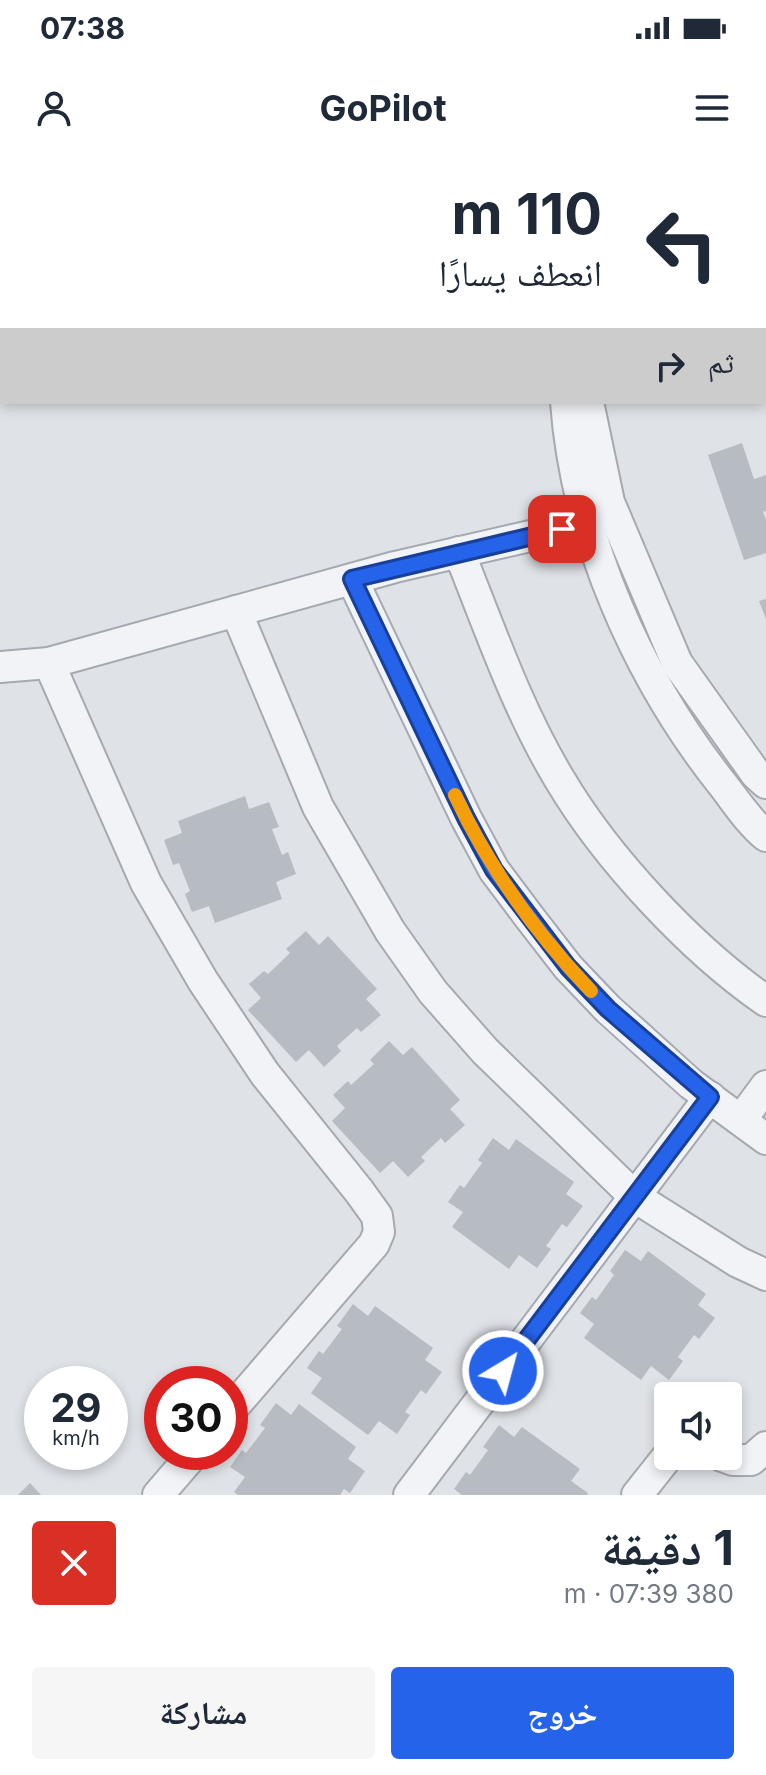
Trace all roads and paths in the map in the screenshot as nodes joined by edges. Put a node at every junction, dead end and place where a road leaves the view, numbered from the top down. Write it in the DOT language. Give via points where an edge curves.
graph roads {
  1 [pos="566,404"];
  2 [pos="588,404"];
  3 [pos="587,523"];
  4 [pos="459,552"];
  5 [pos="352,579"];
  6 [pos="236,611"];
  7 [pos="49,663"];
  8 [pos="0,667"];
  9 [pos="766,783"];
  10 [pos="766,836"];
  11 [pos="766,1001"];
  12 [pos="766,1086"];
  13 [pos="710,1097"];
  14 [pos="741,1120"];
  15 [pos="766,1139"];
  16 [pos="635,1197"];
  17 [pos="766,1275"];
  18 [pos="248,1390"];
  19 [pos="766,1447"];
  20 [pos="742,1460"];
  21 [pos="180,1470"];
  22 [pos="657,1470"];
  23 [pos="158,1495"];
  24 [pos="409,1495"];
  25 [pos="637,1495"];
  1 -- 3 [label="street"];
  2 -- 9 [label="street" via="609,502 677,663"];
  3 -- 4 [label="street"];
  3 -- 10 [label="street" via="613,596 662,696 706,764"];
  4 -- 5 [label="street"];
  4 -- 11 [label="street" via="513,686 560,780 611,852 666,913"];
  5 -- 6 [label="street"];
  5 -- 13 [label="street" via="494,870 568,967"];
  6 -- 7 [label="street"];
  6 -- 16 [label="street" via="318,807 390,931 433,992 485,1051"];
  7 -- 8 [label="street"];
  7 -- 18 [label="street" via="146,883 203,981 265,1074 377,1216 374,1244"];
  12 -- 14 [label="street"];
  13 -- 14 [label="street"];
  13 -- 16 [label="street"];
  14 -- 15 [label="street"];
  16 -- 17 [label="street"];
  16 -- 24 [label="street"];
  19 -- 20 [label="street" via="751,1460"];
  21 -- 23 [label="street"];
  22 -- 25 [label="street"];
}
